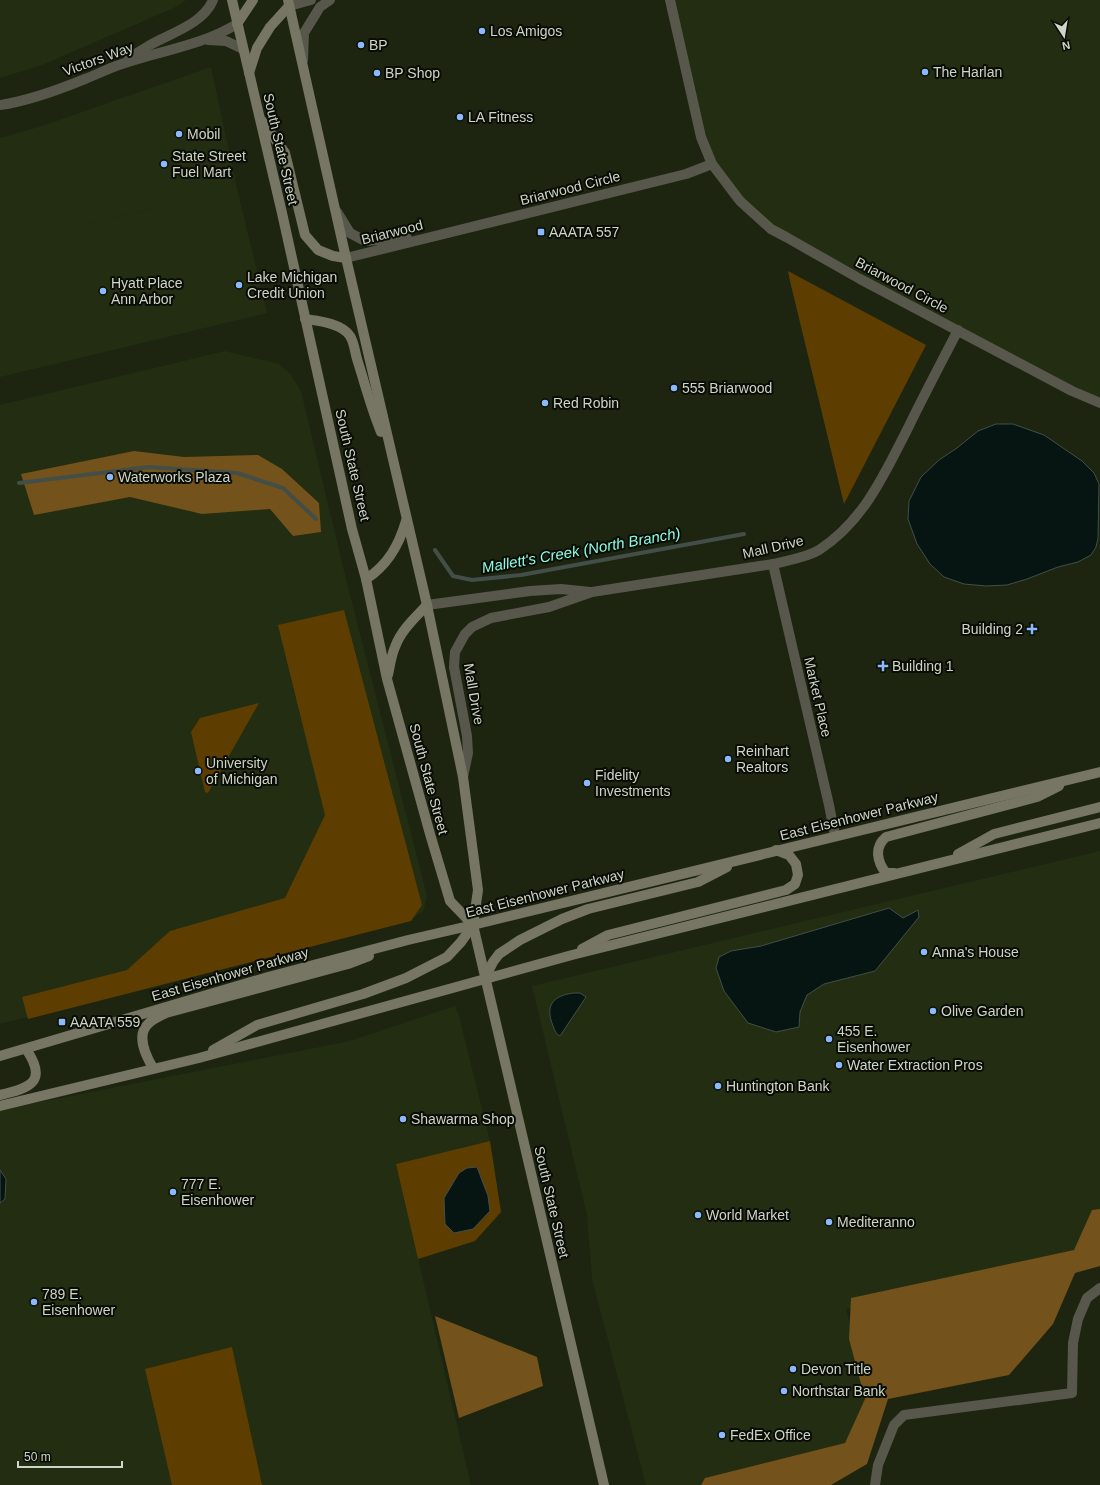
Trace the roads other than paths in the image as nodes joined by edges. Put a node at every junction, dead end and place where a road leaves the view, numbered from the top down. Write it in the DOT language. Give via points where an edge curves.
graph roads {
  1 [pos="213,0"];
  2 [pos="232,0"];
  3 [pos="253,0"];
  4 [pos="311,0"];
  5 [pos="330,0"];
  6 [pos="670,0"];
  7 [pos="289,3"];
  8 [pos="237,24"];
  9 [pos="206,39"];
  10 [pos="243,49"];
  11 [pos="302,64"];
  12 [pos="119,65"];
  13 [pos="249,73"];
  14 [pos="0,105"];
  15 [pos="259,116"];
  16 [pos="712,164"];
  17 [pos="337,212"];
  18 [pos="433,236"];
  19 [pos="346,258"];
  20 [pos="305,319"];
  21 [pos="958,330"];
  22 [pos="1100,403"];
  23 [pos="392,458"];
  24 [pos="407,521"];
  25 [pos="773,564"];
  26 [pos="366,579"];
  27 [pos="592,592"];
  28 [pos="427,605"];
  29 [pos="387,679"];
  30 [pos="1100,772"];
  31 [pos="463,777"];
  32 [pos="1071,779"];
  33 [pos="1100,807"];
  34 [pos="1100,823"];
  35 [pos="835,836"];
  36 [pos="776,850"];
  37 [pos="743,859"];
  38 [pos="948,860"];
  39 [pos="896,873"];
  40 [pos="472,925"];
  41 [pos="408,940"];
  42 [pos="572,955"];
  43 [pos="485,978"];
  44 [pos="26,1049"];
  45 [pos="0,1056"];
  46 [pos="199,1058"];
  47 [pos="153,1068"];
  48 [pos="0,1095"];
  49 [pos="0,1106"];
  50 [pos="1100,1288"];
  51 [pos="604,1485"];
  52 [pos="875,1485"];
  1 -- 12 [label="street" via="201,17"];
  2 -- 8 [label="main road, South State Street"];
  3 -- 8 [label="main road"];
  4 -- 7 [label="street"];
  5 -- 11 [label="street" via="320,7 304,33"];
  6 -- 16 [label="street, Briarwood Circle" via="702,137"];
  7 -- 11 [label="main road, South State Street"];
  7 -- 13 [label="main road" via="257,48"];
  8 -- 9 [label="street, Victors Way"];
  8 -- 10 [label="main road, South State Street"];
  9 -- 10 [label="street" via="226,41"];
  9 -- 12 [label="street, Victors Way"];
  10 -- 13 [label="main road, South State Street"];
  11 -- 17 [label="main road, South State Street"];
  12 -- 14 [label="street, Victors Way" via="84,80 18,102"];
  13 -- 15 [label="main road, South State Street"];
  15 -- 19 [label="main road" via="285,153 305,235 318,250"];
  15 -- 20 [label="main road, South State Street"];
  16 -- 18 [label="street, Briarwood Circle" via="686,174"];
  16 -- 21 [label="street, Briarwood Circle" via="740,201 771,229"];
  17 -- 18 [label="street, Briarwood" via="350,233 365,241"];
  17 -- 19 [label="main road, South State Street"];
  18 -- 19 [label="street, Briarwood"];
  19 -- 23 [label="main road, South State Street"];
  20 -- 23 [label="main road" via="330,323 350,335 372,410"];
  20 -- 26 [label="main road, South State Street" via="352,529"];
  21 -- 22 [label="street, Briarwood Circle" via="1072,391"];
  21 -- 25 [label="street, Mall Drive" via="880,483 857,517 839,536 818,551"];
  23 -- 24 [label="main road, South State Street"];
  24 -- 26 [label="main road" via="392,554"];
  24 -- 28 [label="main road, South State Street"];
  25 -- 27 [label="street, Mall Drive"];
  25 -- 35 [label="street, Market Place"];
  26 -- 29 [label="main road, South State Street"];
  27 -- 28 [label="street, Mall Drive" via="561,589 530,591"];
  27 -- 31 [label="street, Mall Drive" via="549,607 491,618 472,627 465,634 453,660 467,736 468,753"];
  28 -- 29 [label="main road" via="399,638"];
  28 -- 31 [label="main road, South State Street"];
  29 -- 40 [label="main road, South State Street" via="450,901"];
  30 -- 32 [label="main road, East Eisenhower Parkway"];
  31 -- 40 [label="main road, South State Street" via="478,890"];
  32 -- 35 [label="main road, East Eisenhower Parkway"];
  32 -- 39 [label="main road" via="1037,797 886,837 879,845 879,859 886,873"];
  33 -- 38 [label="main road" via="994,834"];
  34 -- 38 [label="main road"];
  35 -- 36 [label="main road, East Eisenhower Parkway"];
  36 -- 37 [label="main road, East Eisenhower Parkway"];
  36 -- 42 [label="main road" via="789,855 796,864 798,875 795,884 786,890 608,935"];
  37 -- 40 [label="main road, East Eisenhower Parkway"];
  37 -- 43 [label="main road" via="698,882 588,909 562,919 520,940 499,954"];
  38 -- 39 [label="main road"];
  39 -- 42 [label="main road"];
  40 -- 41 [label="main road, East Eisenhower Parkway"];
  40 -- 43 [label="main road, South State Street"];
  40 -- 46 [label="main road" via="447,957 406,978 363,994 257,1025"];
  41 -- 44 [label="main road, East Eisenhower Parkway" via="268,976"];
  41 -- 47 [label="main road" via="348,964 166,1013 148,1024 142,1034 143,1046"];
  42 -- 43 [label="main road"];
  43 -- 46 [label="main road"];
  43 -- 51 [label="main road, South State Street"];
  44 -- 45 [label="main road, East Eisenhower Parkway"];
  44 -- 48 [label="main road" via="36,1068 33,1082 26,1088"];
  46 -- 47 [label="main road"];
  47 -- 49 [label="main road"];
  50 -- 52 [label="street" via="1087,1298 1078,1319 1073,1343 1072,1393 904,1415 894,1426 878,1465"];
}
